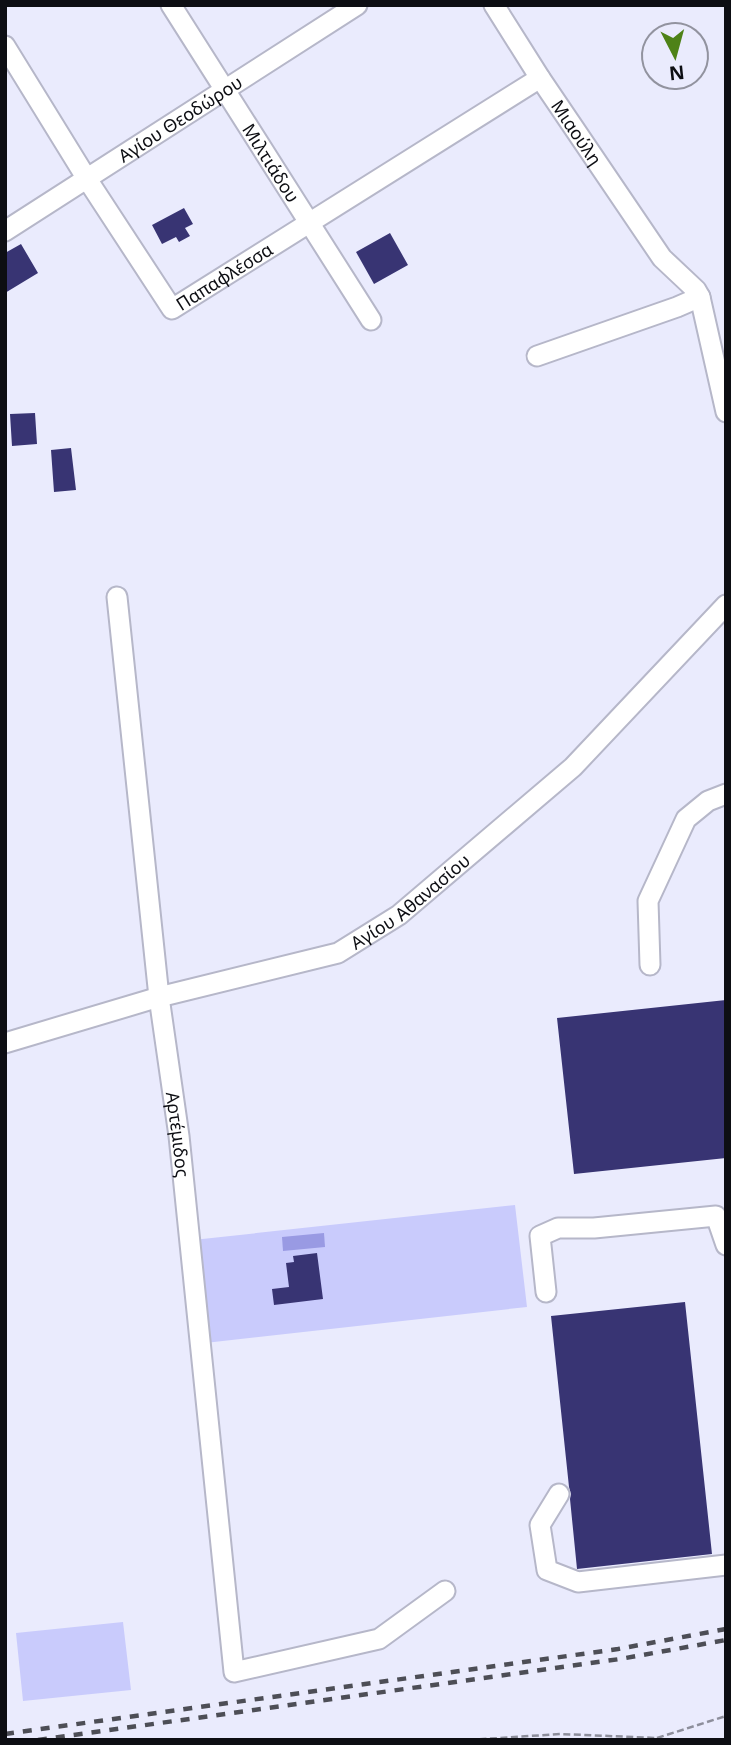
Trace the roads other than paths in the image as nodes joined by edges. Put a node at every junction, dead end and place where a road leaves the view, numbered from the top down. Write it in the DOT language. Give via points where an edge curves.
graph roads {
  1 [pos="171,5"];
  2 [pos="357,5"];
  3 [pos="494,5"];
  4 [pos="5,46"];
  5 [pos="540,78"];
  6 [pos="225,90"];
  7 [pos="87,179"];
  8 [pos="310,223"];
  9 [pos="5,231"];
  10 [pos="700,297"];
  11 [pos="371,320"];
  12 [pos="537,356"];
  13 [pos="726,412"];
  14 [pos="117,597"];
  15 [pos="726,605"];
  16 [pos="726,794"];
  17 [pos="650,965"];
  18 [pos="159,997"];
  19 [pos="5,1043"];
  20 [pos="726,1245"];
  21 [pos="546,1292"];
  22 [pos="559,1494"];
  23 [pos="726,1565"];
  24 [pos="445,1591"];
  1 -- 6 [label="street, Μιλτιάδου"];
  2 -- 6 [label="street, Αγίου Θεοδώρου"];
  3 -- 5 [label="street, Μιαούλη"];
  4 -- 7 [label="street, Παπαφλέσσα"];
  5 -- 8 [label="street, Παπαφλέσσα"];
  5 -- 10 [label="street, Μιαούλη" via="662,258"];
  6 -- 7 [label="street, Αγίου Θεοδώρου"];
  6 -- 8 [label="street, Μιλτιάδου"];
  7 -- 8 [label="street, Παπαφλέσσα" via="172,309"];
  7 -- 9 [label="street, Αγίου Θεοδώρου"];
  8 -- 11 [label="street, Μιλτιάδου"];
  10 -- 12 [label="street"];
  10 -- 13 [label="street"];
  14 -- 18 [label="street, Αρτέμιδος"];
  15 -- 18 [label="street, Αγίου Αθανασίου" via="573,766 400,915 338,953"];
  16 -- 17 [label="street" via="708,801 686,819 648,901"];
  18 -- 19 [label="street, Αγίου Αθανασίου"];
  18 -- 24 [label="street, Αρτέμιδος" via="179,1136 234,1672 379,1639"];
  20 -- 21 [label="street" via="716,1216 558,1228 540,1236"];
  22 -- 23 [label="street" via="540,1525 547,1570 578,1582"];
}
